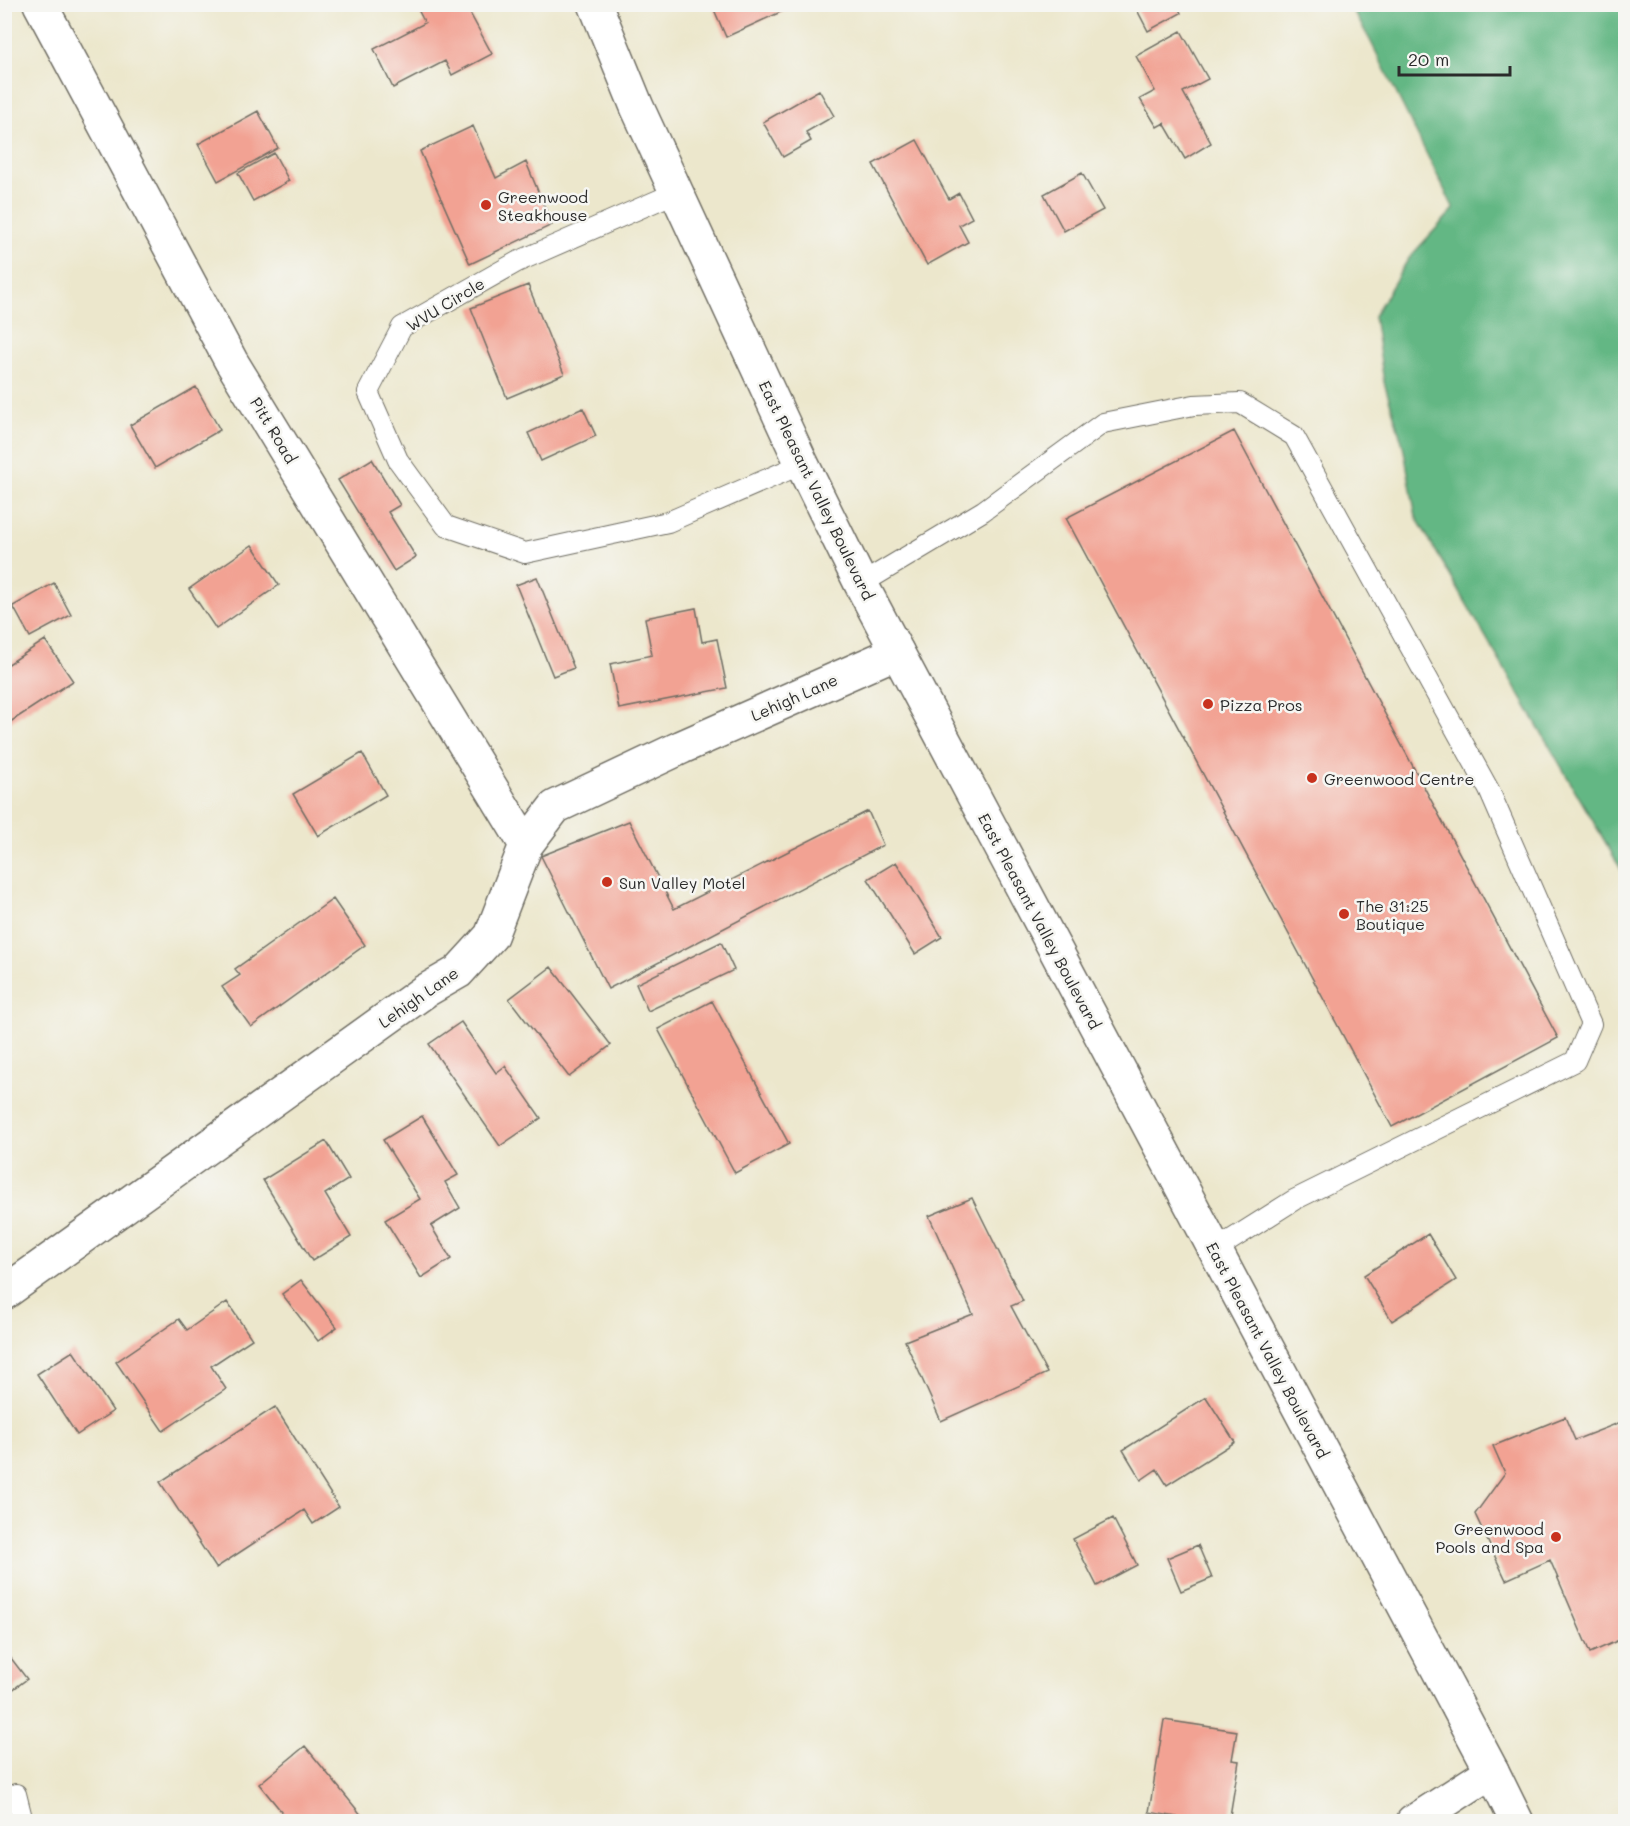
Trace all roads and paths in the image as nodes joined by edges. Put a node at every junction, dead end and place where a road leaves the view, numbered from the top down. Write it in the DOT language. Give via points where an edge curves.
graph roads {
  1 [pos="40,4"];
  2 [pos="596,4"];
  3 [pos="677,192"];
  4 [pos="802,464"];
  5 [pos="861,584"];
  6 [pos="897,652"];
  7 [pos="526,845"];
  8 [pos="1215,1250"];
  9 [pos="4,1293"];
  10 [pos="1492,1771"];
  11 [pos="16,1794"];
  12 [pos="22,1821"];
  13 [pos="1413,1821"];
  14 [pos="1517,1821"];
  1 -- 7 [label="street, Pitt Road" via="231,361"];
  2 -- 3 [label="street, East Pleasant Valley Boulevard" via="637,107"];
  3 -- 4 [label="street, East Pleasant Valley Boulevard"];
  3 -- 4 [label="lane, WVU Circle" via="518,262 402,327 368,392 398,460 446,526 525,553 668,522"];
  4 -- 5 [label="street, East Pleasant Valley Boulevard"];
  5 -- 6 [label="street, East Pleasant Valley Boulevard"];
  5 -- 8 [label="lane" via="983,511 1103,423 1194,405 1240,403 1294,436 1489,790 1591,1024 1575,1061 1294,1200"];
  6 -- 7 [label="street, Lehigh Lane" via="555,807"];
  6 -- 8 [label="street, East Pleasant Valley Boulevard"];
  7 -- 9 [label="street, Lehigh Lane" via="491,936 458,972 425,991"];
  8 -- 10 [label="street, East Pleasant Valley Boulevard"];
  10 -- 13 [label="street"];
  10 -- 14 [label="street, East Pleasant Valley Boulevard"];
  11 -- 12 [label="lane"];
}
